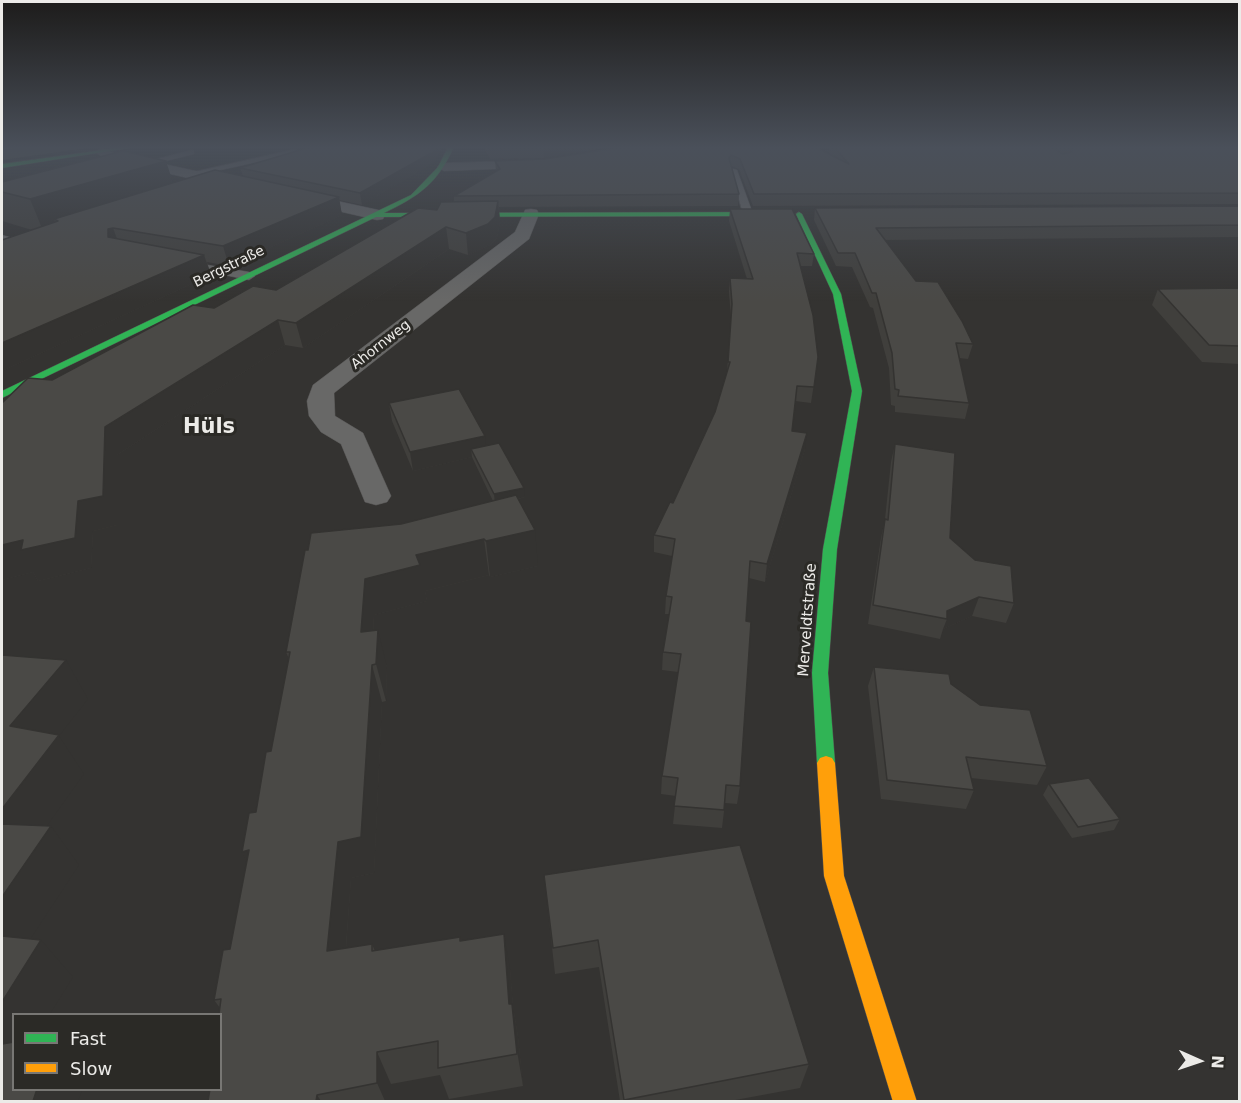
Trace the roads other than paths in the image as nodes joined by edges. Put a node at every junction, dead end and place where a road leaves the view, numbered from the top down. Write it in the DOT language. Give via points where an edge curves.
graph roads {
  1 [pos="305,198"];
  2 [pos="408,198"];
  3 [pos="743,198"];
  4 [pos="376,214"];
  5 [pos="531,214"];
  6 [pos="748,214"];
  7 [pos="2,238"];
  8 [pos="2,252"];
  9 [pos="174,262"];
  10 [pos="249,276"];
  11 [pos="2,395"];
  12 [pos="376,496"];
  13 [pos="905,1101"];
  1 -- 4 [label="street"];
  2 -- 4 [label="main road, Bergstraße"];
  3 -- 6 [label="lane"];
  4 -- 5 [label="main road"];
  4 -- 10 [label="main road, Bergstraße"];
  5 -- 6 [label="main road"];
  5 -- 12 [label="street, Ahornweg" via="523,235 322,390 318,407 326,426 353,439"];
  6 -- 13 [label="main road, Merveldtstraße" via="805,214 837,294 857,390 830,549 820,674 834,876"];
  7 -- 8 [label="lane" via="27,242"];
  9 -- 10 [label="lane"];
  10 -- 11 [label="main road, Bergstraße"];
}
